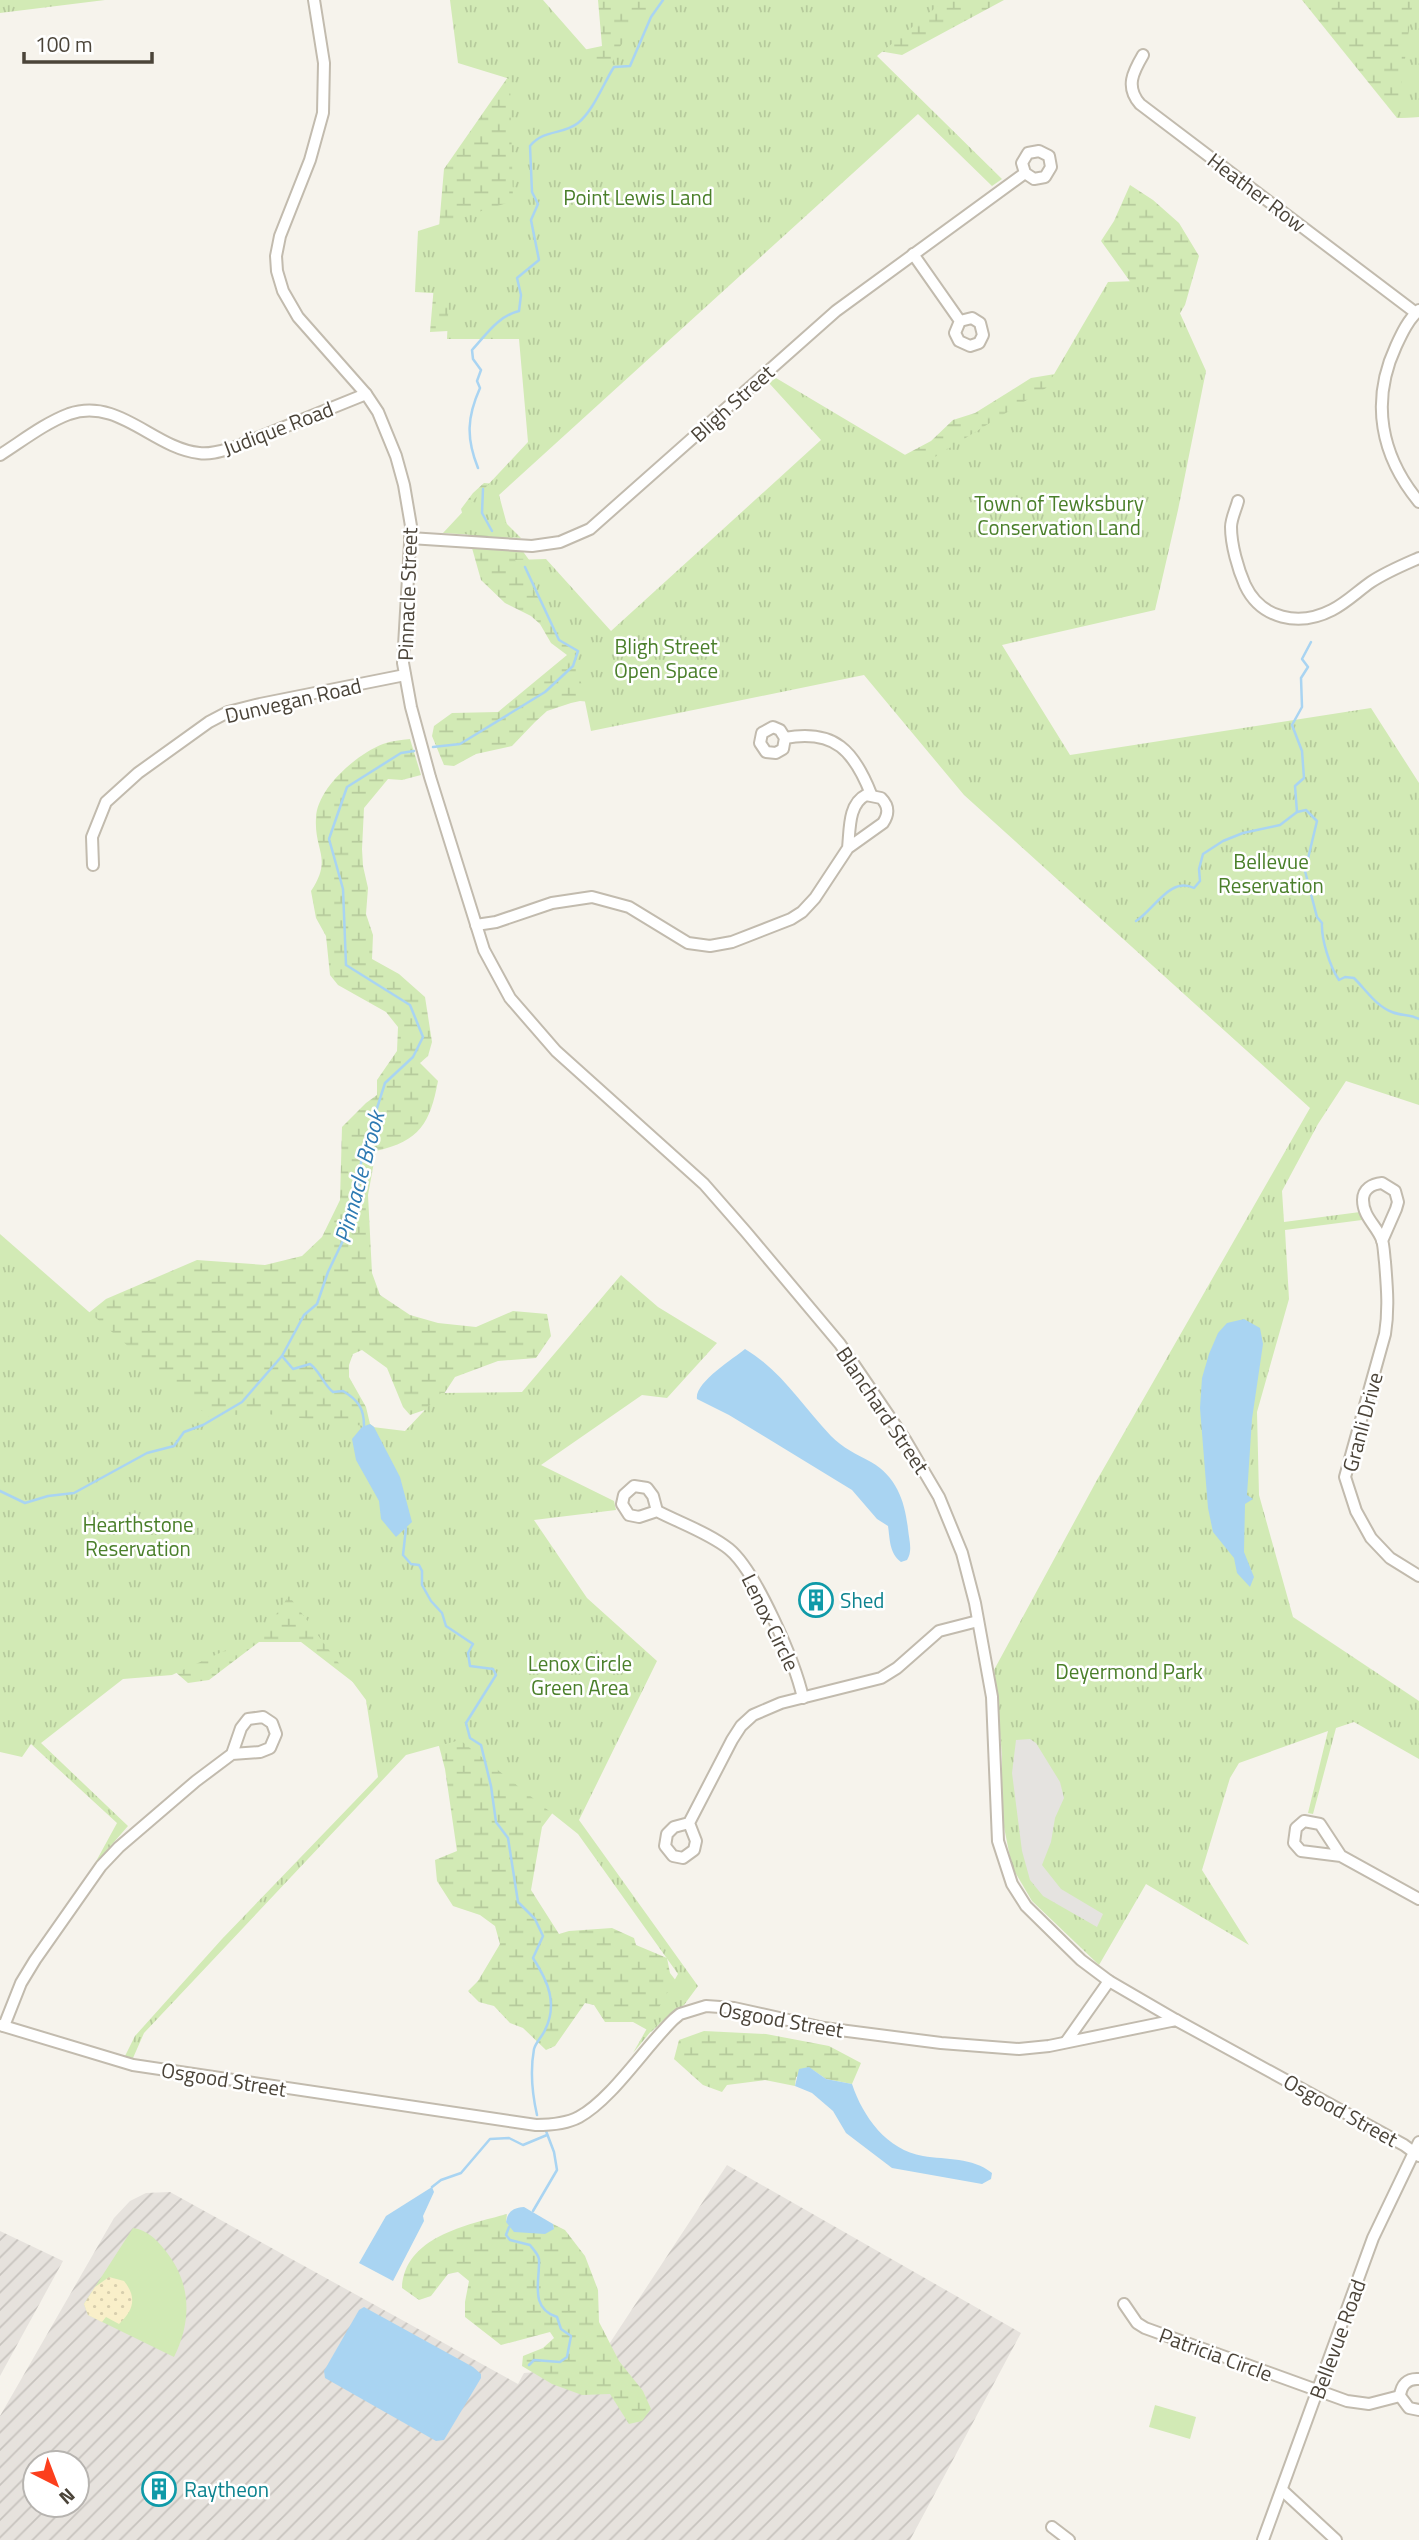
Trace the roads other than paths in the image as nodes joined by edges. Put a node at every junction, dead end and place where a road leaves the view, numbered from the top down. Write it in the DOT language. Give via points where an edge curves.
graph roads {
  1 [pos="314,0"];
  2 [pos="1143,55"];
  3 [pos="1025,173"];
  4 [pos="913,254"];
  5 [pos="1417,312"];
  6 [pos="960,321"];
  7 [pos="366,394"];
  8 [pos="0,455"];
  9 [pos="1238,502"];
  10 [pos="1419,502"];
  11 [pos="410,538"];
  12 [pos="1419,558"];
  13 [pos="405,675"];
  14 [pos="785,738"];
  15 [pos="871,794"];
  16 [pos="848,848"];
  17 [pos="453,851"];
  18 [pos="93,864"];
  19 [pos="476,925"];
  20 [pos="1382,1241"];
  21 [pos="657,1511"];
  22 [pos="1419,1576"];
  23 [pos="978,1621"];
  24 [pos="803,1698"];
  25 [pos="232,1754"];
  26 [pos="689,1823"];
  27 [pos="1341,1856"];
  28 [pos="1419,1899"];
  29 [pos="1109,1981"];
  30 [pos="1176,2020"];
  31 [pos="2,2025"];
  32 [pos="1066,2042"];
  33 [pos="1417,2150"];
  34 [pos="1124,2304"];
  35 [pos="1419,2379"];
  36 [pos="1318,2391"];
  37 [pos="1400,2396"];
  38 [pos="1419,2410"];
  39 [pos="1282,2490"];
  40 [pos="1052,2527"];
  41 [pos="1069,2540"];
  42 [pos="1263,2540"];
  43 [pos="1336,2540"];
  1 -- 7 [label="street, Pinnacle Street" via="324,63 323,113 280,236 276,265 283,291 298,317"];
  2 -- 5 [label="street, Heather Row" via="1132,76 1140,103"];
  3 -- 4 [label="street, Bligh Street"];
  4 -- 6 [label="street"];
  4 -- 11 [label="street, Bligh Street" via="836,310 590,529 560,542 532,546"];
  5 -- 10 [label="street" via="1391,356 1382,404 1389,452 1402,481"];
  7 -- 8 [label="street, Judique Road" via="215,453 184,450 115,414 95,411 52,422"];
  7 -- 11 [label="street, Pinnacle Street" via="396,456"];
  9 -- 12 [label="street" via="1231,527 1245,584 1268,612 1282,618 1311,618 1330,611 1380,577"];
  11 -- 13 [label="street, Pinnacle Street" via="403,632"];
  13 -- 17 [label="street, Pinnacle Street"];
  13 -- 18 [label="street, Dunvegan Road" via="260,704 209,722 106,802 92,836"];
  14 -- 15 [label="street" via="816,736 844,749 862,770"];
  15 -- 16 [label="street" via="855,807"];
  15 -- 16 [label="street" via="885,802 886,818"];
  16 -- 19 [label="street" via="807,908 732,942 688,943 629,907 592,897 552,903"];
  17 -- 19 [label="street, Blanchard Street"];
  19 -- 23 [label="street, Blanchard Street" via="510,998 555,1051 704,1184 866,1380 934,1484 962,1553"];
  20 -- 20 [label="street, Granli Drive" via="1363,1200 1371,1186 1381,1183 1395,1191 1398,1202"];
  20 -- 22 [label="street, Granli Drive" via="1389,1303 1385,1334 1345,1477 1371,1538 1390,1558"];
  21 -- 24 [label="street, Lenox Circle" via="722,1545 741,1561 789,1654"];
  23 -- 24 [label="street" via="939,1631 881,1678"];
  23 -- 29 [label="street, Blanchard Street" via="992,1697 998,1841 1006,1869 1026,1906"];
  24 -- 26 [label="street" via="765,1708 741,1726"];
  25 -- 25 [label="street" via="248,1719 263,1717 272,1723 276,1734 270,1748"];
  25 -- 31 [label="street" via="134,1833 101,1866 35,1959"];
  27 -- 27 [label="street" via="1301,1851 1293,1838 1296,1828 1304,1821 1320,1824"];
  27 -- 28 [label="street"];
  29 -- 30 [label="street, Blanchard Street"];
  29 -- 32 [label="street"];
  30 -- 32 [label="street, Osgood Street"];
  30 -- 33 [label="street, Osgood Street"];
  31 -- 32 [label="street, Osgood Street" via="134,2065 536,2125 566,2122 597,2105 674,2019 706,2006 941,2043 1019,2049"];
  33 -- 36 [label="street, Bellevue Road" via="1373,2238"];
  34 -- 36 [label="street, Patricia Circle" via="1145,2328"];
  35 -- 37 [label="street" via="1406,2382"];
  36 -- 37 [label="street, Patricia Circle" via="1362,2404"];
  36 -- 39 [label="street, Bellevue Road"];
  37 -- 38 [label="street" via="1409,2408"];
  39 -- 42 [label="street, Bellevue Road"];
  39 -- 43 [label="street"];
  40 -- 41 [label="street"];
}
